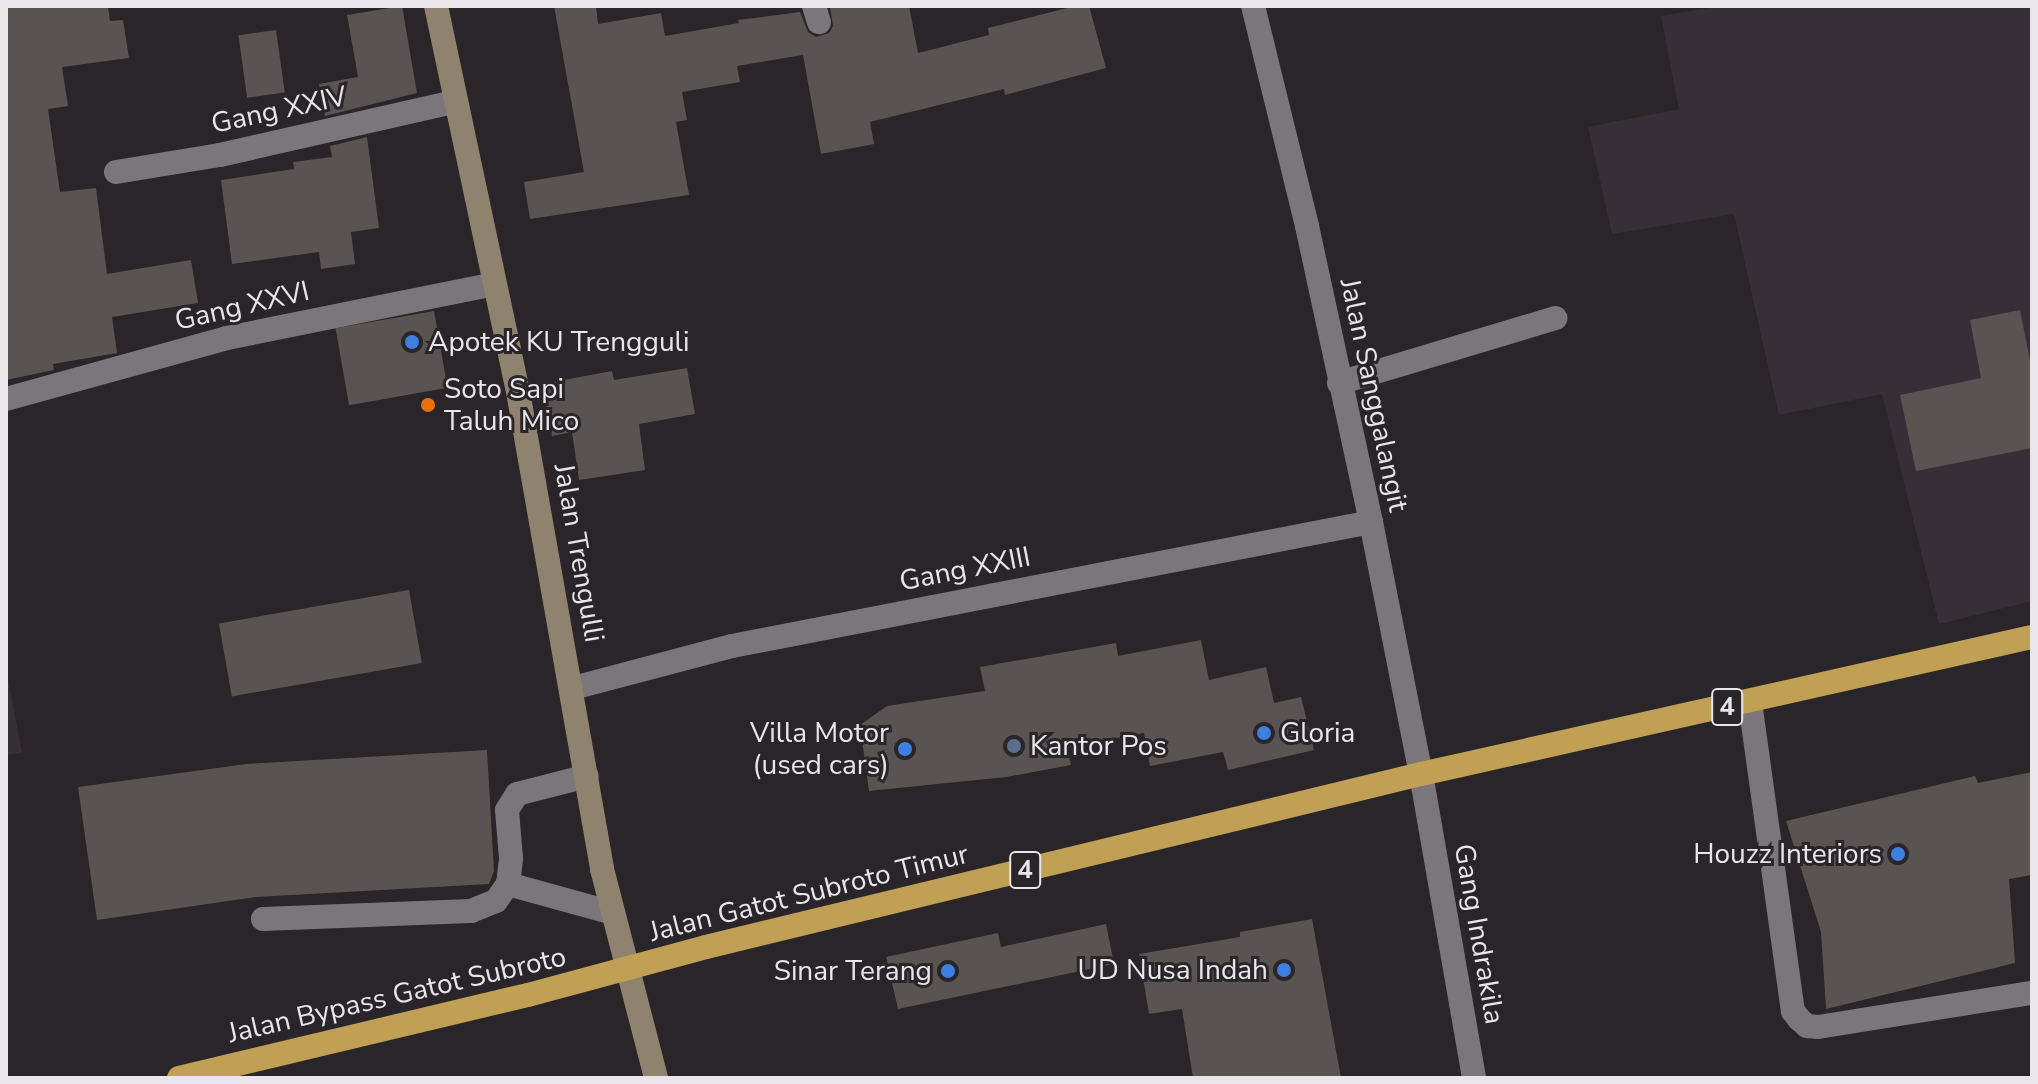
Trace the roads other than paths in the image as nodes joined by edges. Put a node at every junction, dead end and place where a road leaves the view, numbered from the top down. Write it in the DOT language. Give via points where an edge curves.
graph roads {
  1 [pos="436,6"];
  2 [pos="1253,6"];
  3 [pos="454,102"];
  4 [pos="116,172"];
  5 [pos="494,284"];
  6 [pos="1555,318"];
  7 [pos="1339,383"];
  8 [pos="6,399"];
  9 [pos="1371,522"];
  10 [pos="2032,637"];
  11 [pos="573,688"];
  12 [pos="1750,702"];
  13 [pos="1421,774"];
  14 [pos="587,776"];
  15 [pos="1425,800"];
  16 [pos="508,884"];
  17 [pos="613,913"];
  18 [pos="263,919"];
  19 [pos="630,969"];
  20 [pos="2031,993"];
  21 [pos="179,1078"];
  22 [pos="656,1078"];
  23 [pos="1474,1078"];
  1 -- 3 [label="main road, Jalan Trengulli"];
  2 -- 7 [label="street, Jalan Sanggalangit"];
  3 -- 4 [label="street, Gang XXIV" via="220,155"];
  3 -- 5 [label="main road, Jalan Trengulli"];
  5 -- 8 [label="street, Gang XXVI" via="227,338"];
  5 -- 11 [label="main road, Jalan Trengulli"];
  6 -- 7 [label="street"];
  7 -- 9 [label="street, Jalan Sanggalangit"];
  9 -- 11 [label="street, Gang XXIII" via="745,644"];
  9 -- 13 [label="street, Jalan Sanggalangit"];
  10 -- 12 [label="highway, Jalan Gatot Subroto Timur / 4"];
  11 -- 14 [label="main road, Jalan Trengulli"];
  12 -- 13 [label="highway, Jalan Gatot Subroto Timur / 4"];
  12 -- 20 [label="street" via="1793,1011 1799,1019 1818,1027"];
  13 -- 15 [label="street, Jalan Sanggalangit"];
  13 -- 19 [label="highway, Jalan Gatot Subroto Timur / 4"];
  14 -- 16 [label="street" via="517,794 507,810"];
  14 -- 17 [label="main road, Jalan Trengulli"];
  15 -- 23 [label="street, Gang Indrakila"];
  16 -- 17 [label="street"];
  16 -- 18 [label="street" via="496,901 471,911"];
  17 -- 19 [label="main road, Jalan Trengulli"];
  19 -- 21 [label="highway, Jalan Bypass Gatot Subroto / 4"];
  19 -- 22 [label="main road, Jalan Trengulli"];
}
